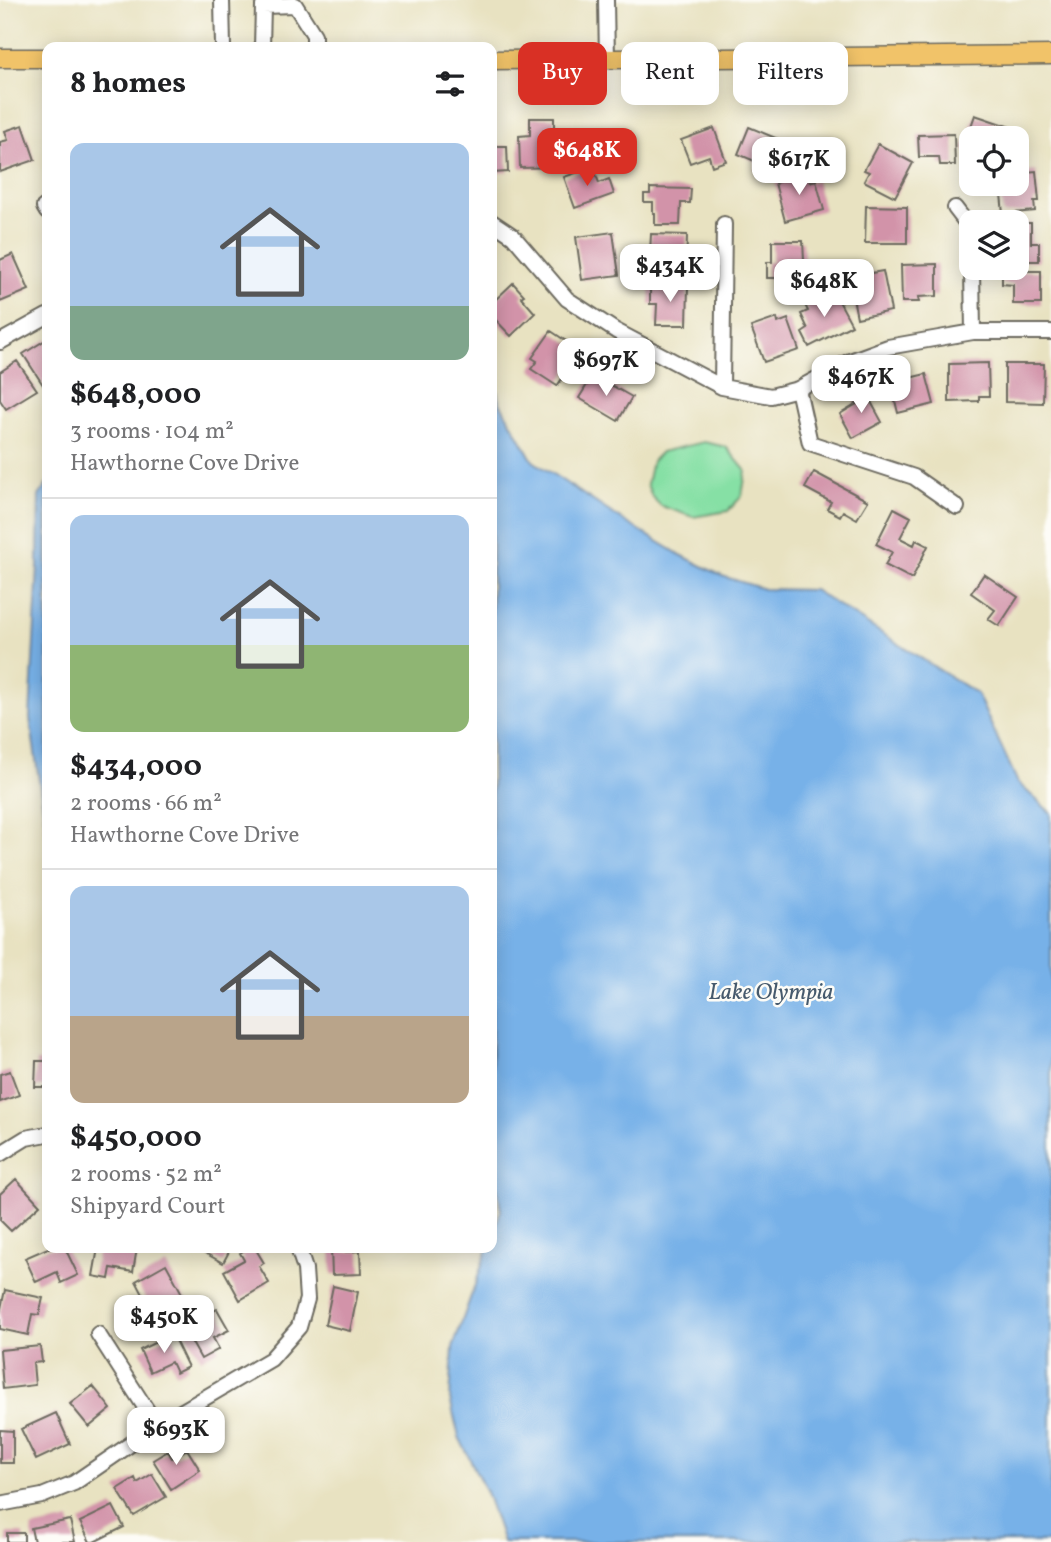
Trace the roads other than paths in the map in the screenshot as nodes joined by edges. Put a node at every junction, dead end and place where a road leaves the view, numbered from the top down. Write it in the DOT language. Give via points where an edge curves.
graph roads {
  1 [pos="222,0"];
  2 [pos="606,0"];
  3 [pos="261,3"];
  4 [pos="223,42"];
  5 [pos="262,42"];
  6 [pos="314,42"];
  7 [pos="607,42"];
  8 [pos="1051,55"];
  9 [pos="0,58"];
  10 [pos="42,58"];
  11 [pos="497,60"];
  12 [pos="518,60"];
  13 [pos="607,60"];
  14 [pos="955,208"];
  15 [pos="959,213"];
  16 [pos="724,224"];
  17 [pos="497,225"];
  18 [pos="972,280"];
  19 [pos="42,319"];
  20 [pos="973,332"];
  21 [pos="1051,332"];
  22 [pos="0,342"];
  23 [pos="723,387"];
  24 [pos="798,389"];
  25 [pos="957,507"];
  26 [pos="42,1135"];
  27 [pos="0,1154"];
  28 [pos="300,1253"];
  29 [pos="99,1334"];
  30 [pos="157,1426"];
  31 [pos="0,1504"];
  1 -- 4 [label="street"];
  2 -- 7 [label="street"];
  3 -- 5 [label="street"];
  3 -- 6 [label="street" via="295,5"];
  8 -- 13 [label="main road"];
  9 -- 10 [label="main road"];
  11 -- 12 [label="main road"];
  14 -- 15 [label="street"];
  16 -- 23 [label="street"];
  17 -- 23 [label="street" via="513,236 567,299 616,331"];
  18 -- 20 [label="street"];
  19 -- 22 [label="street"];
  20 -- 21 [label="street"];
  20 -- 24 [label="street" via="888,347"];
  23 -- 24 [label="street" via="771,396"];
  24 -- 25 [label="street" via="810,443 914,477"];
  26 -- 27 [label="street" via="26,1138"];
  28 -- 30 [label="street" via="307,1299 299,1326 271,1359"];
  29 -- 30 [label="street"];
  30 -- 31 [label="street" via="74,1483 42,1496"];
}
